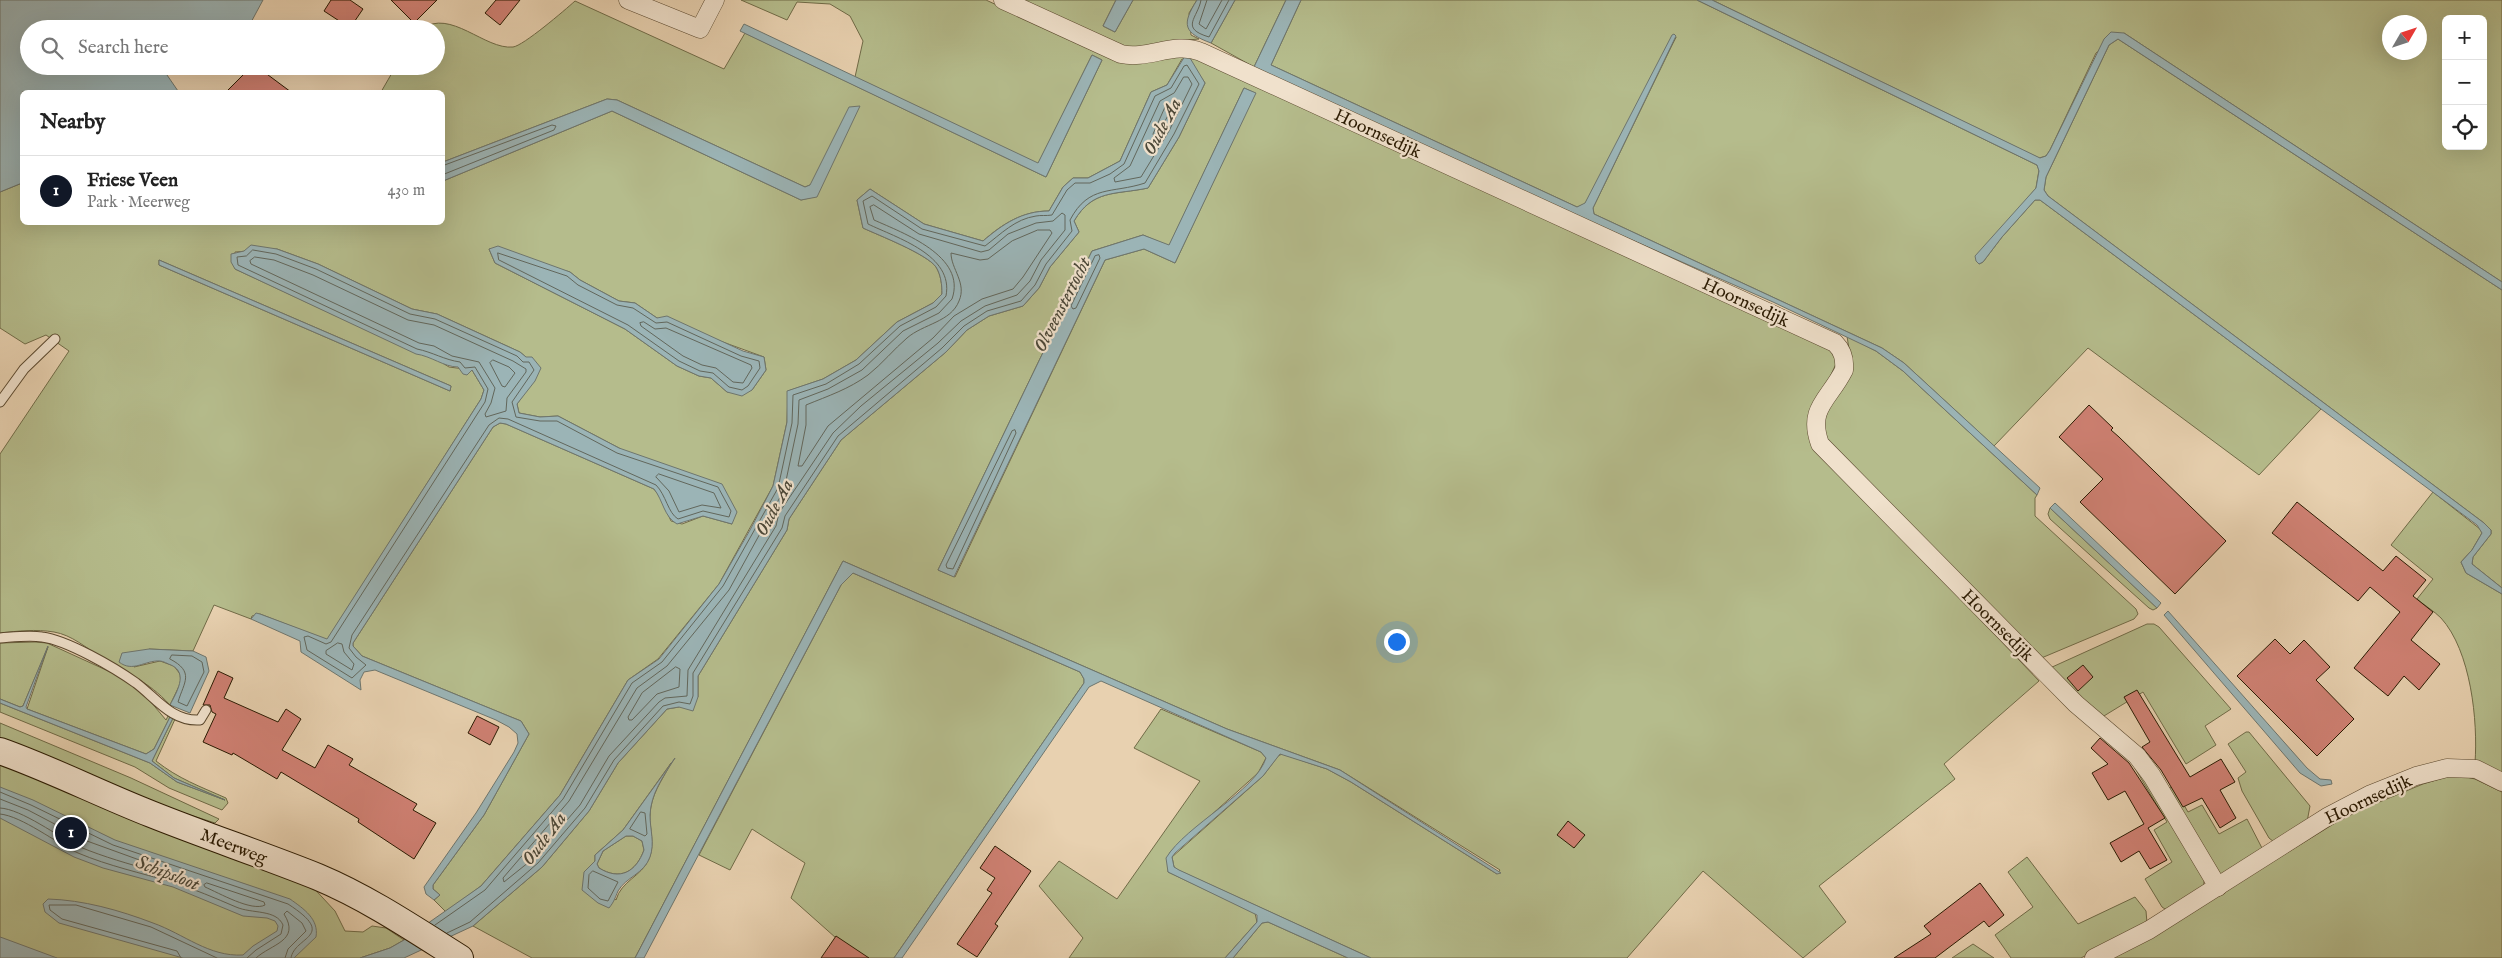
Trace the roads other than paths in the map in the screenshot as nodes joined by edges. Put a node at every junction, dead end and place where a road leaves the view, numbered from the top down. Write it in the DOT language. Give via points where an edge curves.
graph roads {
  1 [pos="628,0"];
  2 [pos="715,0"];
  3 [pos="1003,0"];
  4 [pos="55,339"];
  5 [pos="0,402"];
  6 [pos="0,638"];
  7 [pos="206,710"];
  8 [pos="0,751"];
  9 [pos="2502,782"];
  10 [pos="2218,887"];
  11 [pos="460,958"];
  12 [pos="2094,958"];
  1 -- 2 [label="street" via="700,29"];
  3 -- 10 [label="street, Hoornsedijk" via="1121,54 1147,56 1186,47 1201,52 1835,343 1842,350 1844,370 1816,415 1814,428 1820,444 2076,704 2137,756"];
  4 -- 5 [label="lane" via="24,369"];
  6 -- 7 [label="lane" via="43,637 59,642 119,671 169,712 189,721 200,720"];
  8 -- 11 [label="main road, Meerweg" via="40,765 152,815 319,878 394,917"];
  9 -- 10 [label="street, Hoornsedijk" via="2489,774 2462,767 2416,776 2346,806"];
  10 -- 12 [label="street, Hoornsedijk" via="2149,930"];
}
